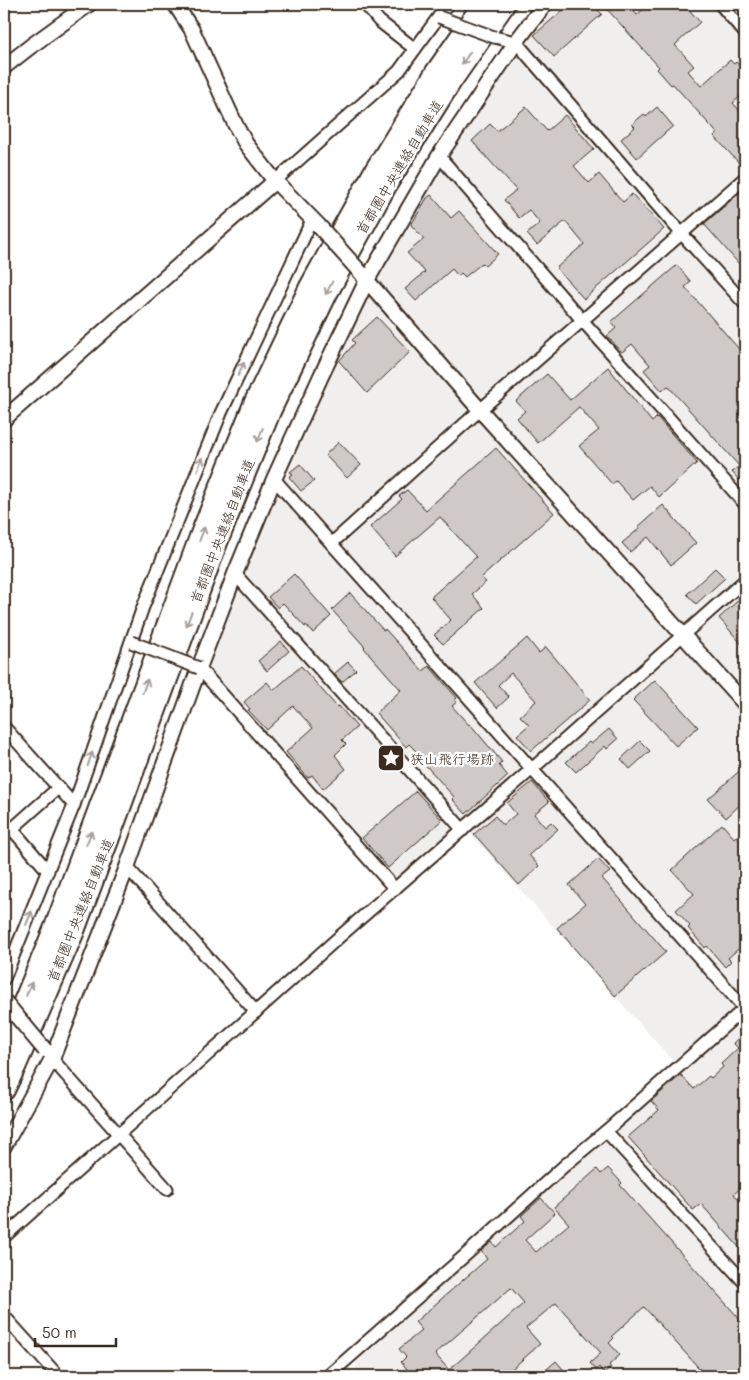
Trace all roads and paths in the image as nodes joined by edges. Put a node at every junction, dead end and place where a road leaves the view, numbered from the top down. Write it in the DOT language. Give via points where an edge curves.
graph roads {
  1 [pos="89,4"];
  2 [pos="175,4"];
  3 [pos="365,4"];
  4 [pos="448,4"];
  5 [pos="484,4"];
  6 [pos="504,4"];
  7 [pos="545,4"];
  8 [pos="720,4"];
  9 [pos="439,17"];
  10 [pos="745,33"];
  11 [pos="516,42"];
  12 [pos="415,49"];
  13 [pos="4,67"];
  14 [pos="439,156"];
  15 [pos="745,178"];
  16 [pos="275,181"];
  17 [pos="315,223"];
  18 [pos="682,234"];
  19 [pos="364,277"];
  20 [pos="745,304"];
  21 [pos="582,320"];
  22 [pos="480,410"];
  23 [pos="4,419"];
  24 [pos="274,479"];
  25 [pos="745,504"];
  26 [pos="332,543"];
  27 [pos="235,574"];
  28 [pos="745,580"];
  29 [pos="684,635"];
  30 [pos="131,642"];
  31 [pos="199,668"];
  32 [pos="745,704"];
  33 [pos="4,727"];
  34 [pos="532,769"];
  35 [pos="58,788"];
  36 [pos="74,805"];
  37 [pos="463,830"];
  38 [pos="127,867"];
  39 [pos="48,871"];
  40 [pos="395,889"];
  41 [pos="4,980"];
  42 [pos="4,1000"];
  43 [pos="745,1009"];
  44 [pos="256,1012"];
  45 [pos="4,1051"];
  46 [pos="48,1055"];
  47 [pos="4,1089"];
  48 [pos="606,1131"];
  49 [pos="119,1134"];
  50 [pos="4,1146"];
  51 [pos="167,1189"];
  52 [pos="4,1237"];
  53 [pos="745,1283"];
  54 [pos="4,1316"];
  55 [pos="58,1376"];
  56 [pos="328,1376"];
  1 -- 13 [label="street"];
  2 -- 16 [label="street" via="192,30 246,144"];
  3 -- 12 [label="street" via="380,21"];
  4 -- 9 [label="street"];
  45 -- 5 [label="highway, 首都圏中央連絡自動車道, one-way" via="56,926 202,533 255,402 311,286 374,172"];
  6 -- 47 [label="highway, 首都圏中央連絡自動車道, one-way" via="388,181 326,294 270,410 218,540 73,932"];
  7 -- 11 [label="street"];
  8 -- 10 [label="street"];
  9 -- 11 [label="street, bridge"];
  9 -- 12 [label="street"];
  11 -- 14 [label="street"];
  11 -- 18 [label="street"];
  12 -- 16 [label="street" via="399,71"];
  14 -- 19 [label="street"];
  14 -- 21 [label="street"];
  15 -- 18 [label="street"];
  16 -- 17 [label="street"];
  16 -- 23 [label="street"];
  17 -- 19 [label="street, bridge"];
  30 -- 17 [label="street, one-way" via="220,413"];
  18 -- 20 [label="street"];
  18 -- 21 [label="street"];
  19 -- 22 [label="street"];
  19 -- 24 [label="street"];
  21 -- 22 [label="street"];
  21 -- 25 [label="street"];
  22 -- 26 [label="street"];
  22 -- 29 [label="street"];
  24 -- 26 [label="street"];
  24 -- 27 [label="street"];
  26 -- 34 [label="street"];
  27 -- 31 [label="street"];
  27 -- 37 [label="street"];
  28 -- 29 [label="street"];
  29 -- 32 [label="street"];
  29 -- 34 [label="street"];
  30 -- 31 [label="street, bridge"];
  36 -- 30 [label="street, one-way"];
  31 -- 38 [label="street"];
  31 -- 40 [label="street"];
  33 -- 35 [label="street"];
  34 -- 37 [label="street"];
  34 -- 43 [label="street"];
  35 -- 36 [label="street"];
  35 -- 39 [label="street" via="12,829"];
  36 -- 39 [label="street"];
  37 -- 40 [label="street"];
  38 -- 44 [label="street"];
  38 -- 46 [label="street"];
  41 -- 39 [label="street, one-way"];
  40 -- 44 [label="street"];
  42 -- 46 [label="street, bridge"];
  43 -- 48 [label="street"];
  44 -- 49 [label="street"];
  46 -- 49 [label="street"];
  46 -- 50 [label="street"];
  48 -- 53 [label="street"];
  48 -- 56 [label="street"];
  49 -- 51 [label="street"];
  49 -- 52 [label="street"];
  54 -- 55 [label="street"];
}
